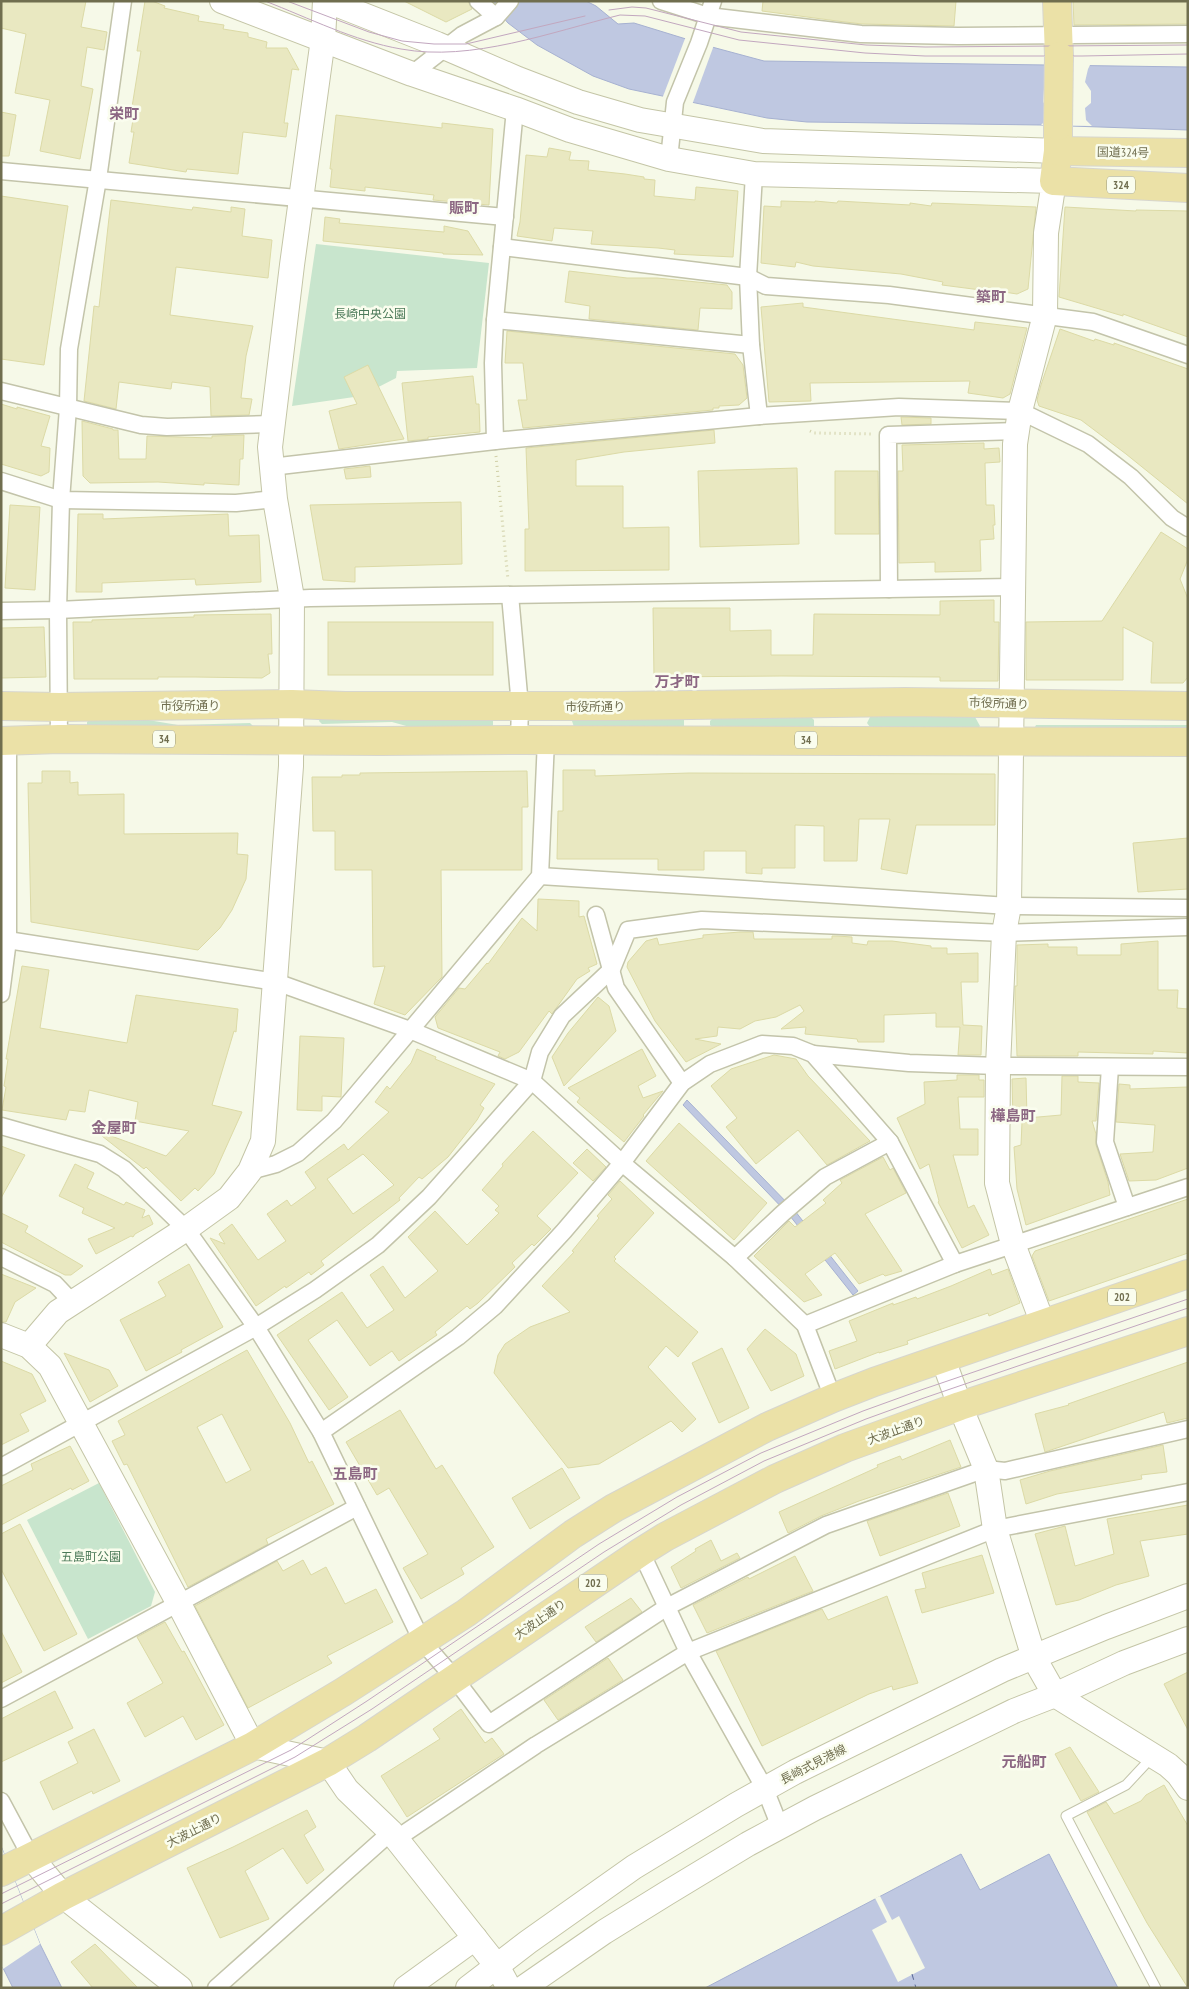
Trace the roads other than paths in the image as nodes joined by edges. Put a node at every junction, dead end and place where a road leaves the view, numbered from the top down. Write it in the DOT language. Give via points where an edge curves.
graph roads {
  1 [pos="123,1"];
  2 [pos="222,1"];
  3 [pos="326,1"];
  4 [pos="478,1"];
  5 [pos="510,1"];
  6 [pos="661,1"];
  7 [pos="1057,1"];
  8 [pos="710,9"];
  9 [pos="496,17"];
  10 [pos="1188,34"];
  11 [pos="323,39"];
  12 [pos="1058,46"];
  13 [pos="446,48"];
  14 [pos="412,74"];
  15 [pos="516,109"];
  16 [pos="673,125"];
  17 [pos="1058,139"];
  18 [pos="1188,153"];
  19 [pos="669,159"];
  20 [pos="1,171"];
  21 [pos="754,174"];
  22 [pos="98,179"];
  23 [pos="1054,181"];
  24 [pos="1188,188"];
  25 [pos="301,199"];
  26 [pos="505,217"];
  27 [pos="502,247"];
  28 [pos="748,277"];
  29 [pos="1045,315"];
  30 [pos="495,320"];
  31 [pos="751,344"];
  32 [pos="1188,355"];
  33 [pos="1,391"];
  34 [pos="68,408"];
  35 [pos="759,416"];
  36 [pos="1018,421"];
  37 [pos="272,424"];
  38 [pos="495,441"];
  39 [pos="271,467"];
  40 [pos="1,481"];
  41 [pos="275,499"];
  42 [pos="62,500"];
  43 [pos="1188,528"];
  44 [pos="1014,587"];
  45 [pos="889,589"];
  46 [pos="510,595"];
  47 [pos="292,598"];
  48 [pos="58,610"];
  49 [pos="1,612"];
  50 [pos="1011,703"];
  51 [pos="292,704"];
  52 [pos="1,706"];
  53 [pos="520,706"];
  54 [pos="1188,706"];
  55 [pos="59,707"];
  56 [pos="59,739"];
  57 [pos="292,740"];
  58 [pos="533,740"];
  59 [pos="5,741"];
  60 [pos="1012,741"];
  61 [pos="1188,742"];
  62 [pos="540,876"];
  63 [pos="1009,906"];
  64 [pos="1188,908"];
  65 [pos="596,915"];
  66 [pos="1188,927"];
  67 [pos="1004,933"];
  68 [pos="4,939"];
  69 [pos="612,969"];
  70 [pos="276,982"];
  71 [pos="1,994"];
  72 [pos="410,1030"];
  73 [pos="813,1054"];
  74 [pos="998,1066"];
  75 [pos="1110,1067"];
  76 [pos="1188,1067"];
  77 [pos="532,1081"];
  78 [pos="682,1083"];
  79 [pos="1,1126"];
  80 [pos="890,1142"];
  81 [pos="622,1163"];
  82 [pos="250,1171"];
  83 [pos="1188,1187"];
  84 [pos="1127,1207"];
  85 [pos="186,1229"];
  86 [pos="1013,1244"];
  87 [pos="1,1257"];
  88 [pos="735,1258"];
  89 [pos="955,1264"];
  90 [pos="1188,1274"];
  91 [pos="73,1303"];
  92 [pos="1043,1324"];
  93 [pos="805,1325"];
  94 [pos="256,1328"];
  95 [pos="1188,1331"];
  96 [pos="1,1335"];
  97 [pos="29,1346"];
  98 [pos="943,1359"];
  99 [pos="833,1398"];
  100 [pos="960,1406"];
  101 [pos="81,1423"];
  102 [pos="1188,1429"];
  103 [pos="321,1432"];
  104 [pos="1,1467"];
  105 [pos="986,1469"];
  106 [pos="1188,1492"];
  107 [pos="357,1507"];
  108 [pos="995,1529"];
  109 [pos="641,1552"];
  110 [pos="1188,1596"];
  111 [pos="179,1604"];
  112 [pos="666,1607"];
  113 [pos="1188,1639"];
  114 [pos="422,1641"];
  115 [pos="688,1652"];
  116 [pos="1034,1658"];
  117 [pos="455,1678"];
  118 [pos="1055,1695"];
  119 [pos="1,1700"];
  120 [pos="253,1746"];
  121 [pos="1153,1756"];
  122 [pos="328,1762"];
  123 [pos="1188,1788"];
  124 [pos="765,1789"];
  125 [pos="1,1801"];
  126 [pos="780,1827"];
  127 [pos="394,1836"];
  128 [pos="16,1865"];
  129 [pos="64,1896"];
  130 [pos="1,1931"];
  131 [pos="475,1938"];
  132 [pos="497,1966"];
  133 [pos="180,1988"];
  134 [pos="216,1988"];
  135 [pos="406,1988"];
  136 [pos="468,1988"];
  137 [pos="509,1988"];
  138 [pos="523,1988"];
  139 [pos="1156,1988"];
  1 -- 22 [label="street"];
  2 -- 11 [label="street"];
  3 -- 11 [label="street"];
  3 -- 13 [label="street"];
  4 -- 9 [label="street"];
  5 -- 9 [label="street"];
  6 -- 8 [label="street"];
  7 -- 12 [label="highway"];
  8 -- 12 [label="street" via="861,34"];
  8 -- 16 [label="street" via="675,102"];
  9 -- 13 [label="street" via="462,35"];
  10 -- 12 [label="street"];
  11 -- 14 [label="street"];
  11 -- 25 [label="street"];
  12 -- 17 [label="highway, bridge"];
  13 -- 14 [label="street"];
  13 -- 16 [label="street" via="578,102 640,120"];
  14 -- 15 [label="street"];
  15 -- 19 [label="street" via="570,130"];
  15 -- 26 [label="street"];
  16 -- 17 [label="street" via="763,141"];
  16 -- 19 [label="street"];
  17 -- 18 [label="highway, 国道324号"];
  17 -- 23 [label="highway"];
  19 -- 21 [label="street"];
  20 -- 22 [label="street"];
  21 -- 23 [label="street"];
  21 -- 28 [label="street"];
  22 -- 25 [label="street"];
  22 -- 34 [label="street" via="69,349"];
  23 -- 24 [label="highway, 324"];
  23 -- 29 [label="street" via="1046,233"];
  25 -- 26 [label="street"];
  25 -- 37 [label="street"];
  26 -- 27 [label="street"];
  27 -- 28 [label="street"];
  27 -- 30 [label="street"];
  28 -- 29 [label="street" via="766,286 889,295"];
  28 -- 31 [label="street"];
  29 -- 32 [label="street" via="1092,322"];
  29 -- 36 [label="street"];
  30 -- 31 [label="street"];
  30 -- 38 [label="street"];
  31 -- 35 [label="street"];
  33 -- 34 [label="street"];
  34 -- 37 [label="street" via="141,425"];
  34 -- 42 [label="street"];
  35 -- 36 [label="street" via="900,407"];
  35 -- 38 [label="street"];
  36 -- 43 [label="street" via="1088,444 1131,477 1172,518"];
  36 -- 44 [label="street"];
  36 -- 45 [label="street" via="888,435"];
  37 -- 39 [label="street"];
  38 -- 39 [label="street"];
  39 -- 41 [label="street"];
  40 -- 42 [label="street"];
  41 -- 42 [label="street" via="236,503"];
  41 -- 47 [label="street"];
  42 -- 48 [label="street"];
  44 -- 45 [label="street"];
  44 -- 50 [label="street"];
  45 -- 46 [label="street"];
  46 -- 47 [label="street"];
  46 -- 53 [label="street"];
  47 -- 48 [label="street"];
  47 -- 51 [label="street"];
  48 -- 49 [label="street"];
  48 -- 55 [label="street"];
  50 -- 53 [label="highway, 市役所通り"];
  50 -- 54 [label="highway, 市役所通り"];
  50 -- 60 [label="street"];
  51 -- 53 [label="highway, 市役所通り"];
  51 -- 55 [label="highway, 市役所通り"];
  51 -- 57 [label="street"];
  52 -- 55 [label="highway, 市役所通り"];
  53 -- 58 [label="street"];
  55 -- 56 [label="street"];
  56 -- 57 [label="highway, 34"];
  56 -- 59 [label="highway, 34"];
  57 -- 58 [label="highway, 34"];
  57 -- 70 [label="street"];
  58 -- 60 [label="highway, 34"];
  58 -- 62 [label="street"];
  59 -- 68 [label="street"];
  60 -- 61 [label="highway, 34"];
  60 -- 63 [label="street"];
  62 -- 63 [label="street"];
  62 -- 72 [label="street"];
  63 -- 64 [label="street"];
  63 -- 67 [label="street"];
  65 -- 69 [label="street"];
  66 -- 67 [label="street"];
  67 -- 69 [label="street" via="702,920 628,930"];
  67 -- 74 [label="street"];
  68 -- 70 [label="street"];
  68 -- 71 [label="street"];
  69 -- 77 [label="street" via="562,1016 540,1052"];
  69 -- 78 [label="street" via="616,988"];
  70 -- 72 [label="street"];
  70 -- 82 [label="street" via="264,1141"];
  72 -- 77 [label="street"];
  72 -- 82 [label="street" via="334,1121 298,1153 276,1164"];
  73 -- 74 [label="street" via="909,1063"];
  73 -- 78 [label="street" via="793,1046 762,1044 710,1064"];
  73 -- 80 [label="street"];
  74 -- 75 [label="street"];
  74 -- 86 [label="street" via="997,1183"];
  75 -- 76 [label="street"];
  75 -- 84 [label="street" via="1105,1142"];
  77 -- 81 [label="street"];
  77 -- 94 [label="street" via="430,1197 378,1245"];
  78 -- 81 [label="street"];
  79 -- 85 [label="street" via="100,1154 124,1169"];
  80 -- 88 [label="street" via="825,1177"];
  80 -- 89 [label="street"];
  81 -- 88 [label="street"];
  81 -- 103 [label="street" via="495,1306 458,1337"];
  82 -- 85 [label="street" via="229,1198"];
  83 -- 84 [label="street"];
  84 -- 86 [label="street"];
  85 -- 91 [label="street"];
  85 -- 94 [label="street"];
  86 -- 89 [label="street"];
  86 -- 92 [label="street"];
  87 -- 91 [label="street" via="55,1284"];
  88 -- 93 [label="street"];
  89 -- 93 [label="street"];
  90 -- 92 [label="highway, 202"];
  91 -- 97 [label="street" via="58,1312"];
  92 -- 98 [label="highway, 202"];
  93 -- 99 [label="street"];
  94 -- 101 [label="street"];
  94 -- 103 [label="street"];
  95 -- 100 [label="highway, 大波止通り / 202"];
  96 -- 97 [label="street"];
  97 -- 101 [label="street" via="50,1366"];
  98 -- 99 [label="highway, 202"];
  98 -- 100 [label="street"];
  99 -- 114 [label="highway, 202" via="767,1427 614,1508"];
  100 -- 105 [label="street"];
  100 -- 109 [label="highway, 大波止通り / 202" via="845,1448 775,1479"];
  101 -- 104 [label="street"];
  101 -- 111 [label="street"];
  102 -- 105 [label="street" via="1005,1471"];
  103 -- 107 [label="street"];
  105 -- 108 [label="street"];
  105 -- 112 [label="street" via="826,1525"];
  106 -- 108 [label="street"];
  107 -- 111 [label="street"];
  107 -- 114 [label="street"];
  108 -- 115 [label="street"];
  108 -- 116 [label="street"];
  109 -- 112 [label="street"];
  109 -- 117 [label="highway, 大波止通り / 202"];
  110 -- 116 [label="street, 長崎式見港線"];
  111 -- 119 [label="street"];
  111 -- 120 [label="street"];
  112 -- 115 [label="street"];
  112 -- 117 [label="street" via="489,1724"];
  113 -- 118 [label="street" via="1124,1663"];
  114 -- 117 [label="street"];
  114 -- 120 [label="highway, 202"];
  115 -- 124 [label="street"];
  115 -- 127 [label="street"];
  116 -- 118 [label="street"];
  116 -- 124 [label="street, 長崎式見港線" via="1002,1670"];
  117 -- 122 [label="highway, 大波止通り / 202"];
  118 -- 121 [label="street"];
  118 -- 126 [label="street" via="956,1738"];
  120 -- 122 [label="street"];
  120 -- 128 [label="highway, 202"];
  121 -- 123 [label="street" via="1178,1774"];
  121 -- 139 [label="lane" via="1126,1785 1066,1816"];
  122 -- 127 [label="street" via="346,1790"];
  122 -- 129 [label="highway, 大波止通り / 202"];
  124 -- 126 [label="street"];
  124 -- 132 [label="street, 長崎式見港線" via="634,1867"];
  125 -- 128 [label="street"];
  126 -- 138 [label="street" via="667,1893"];
  127 -- 131 [label="street"];
  127 -- 134 [label="street"];
  128 -- 129 [label="street"];
  129 -- 130 [label="highway, 大波止通り / 202"];
  129 -- 133 [label="street"];
  131 -- 132 [label="street"];
  131 -- 135 [label="street"];
  132 -- 136 [label="street, 長崎式見港線"];
  132 -- 137 [label="street"];
}
